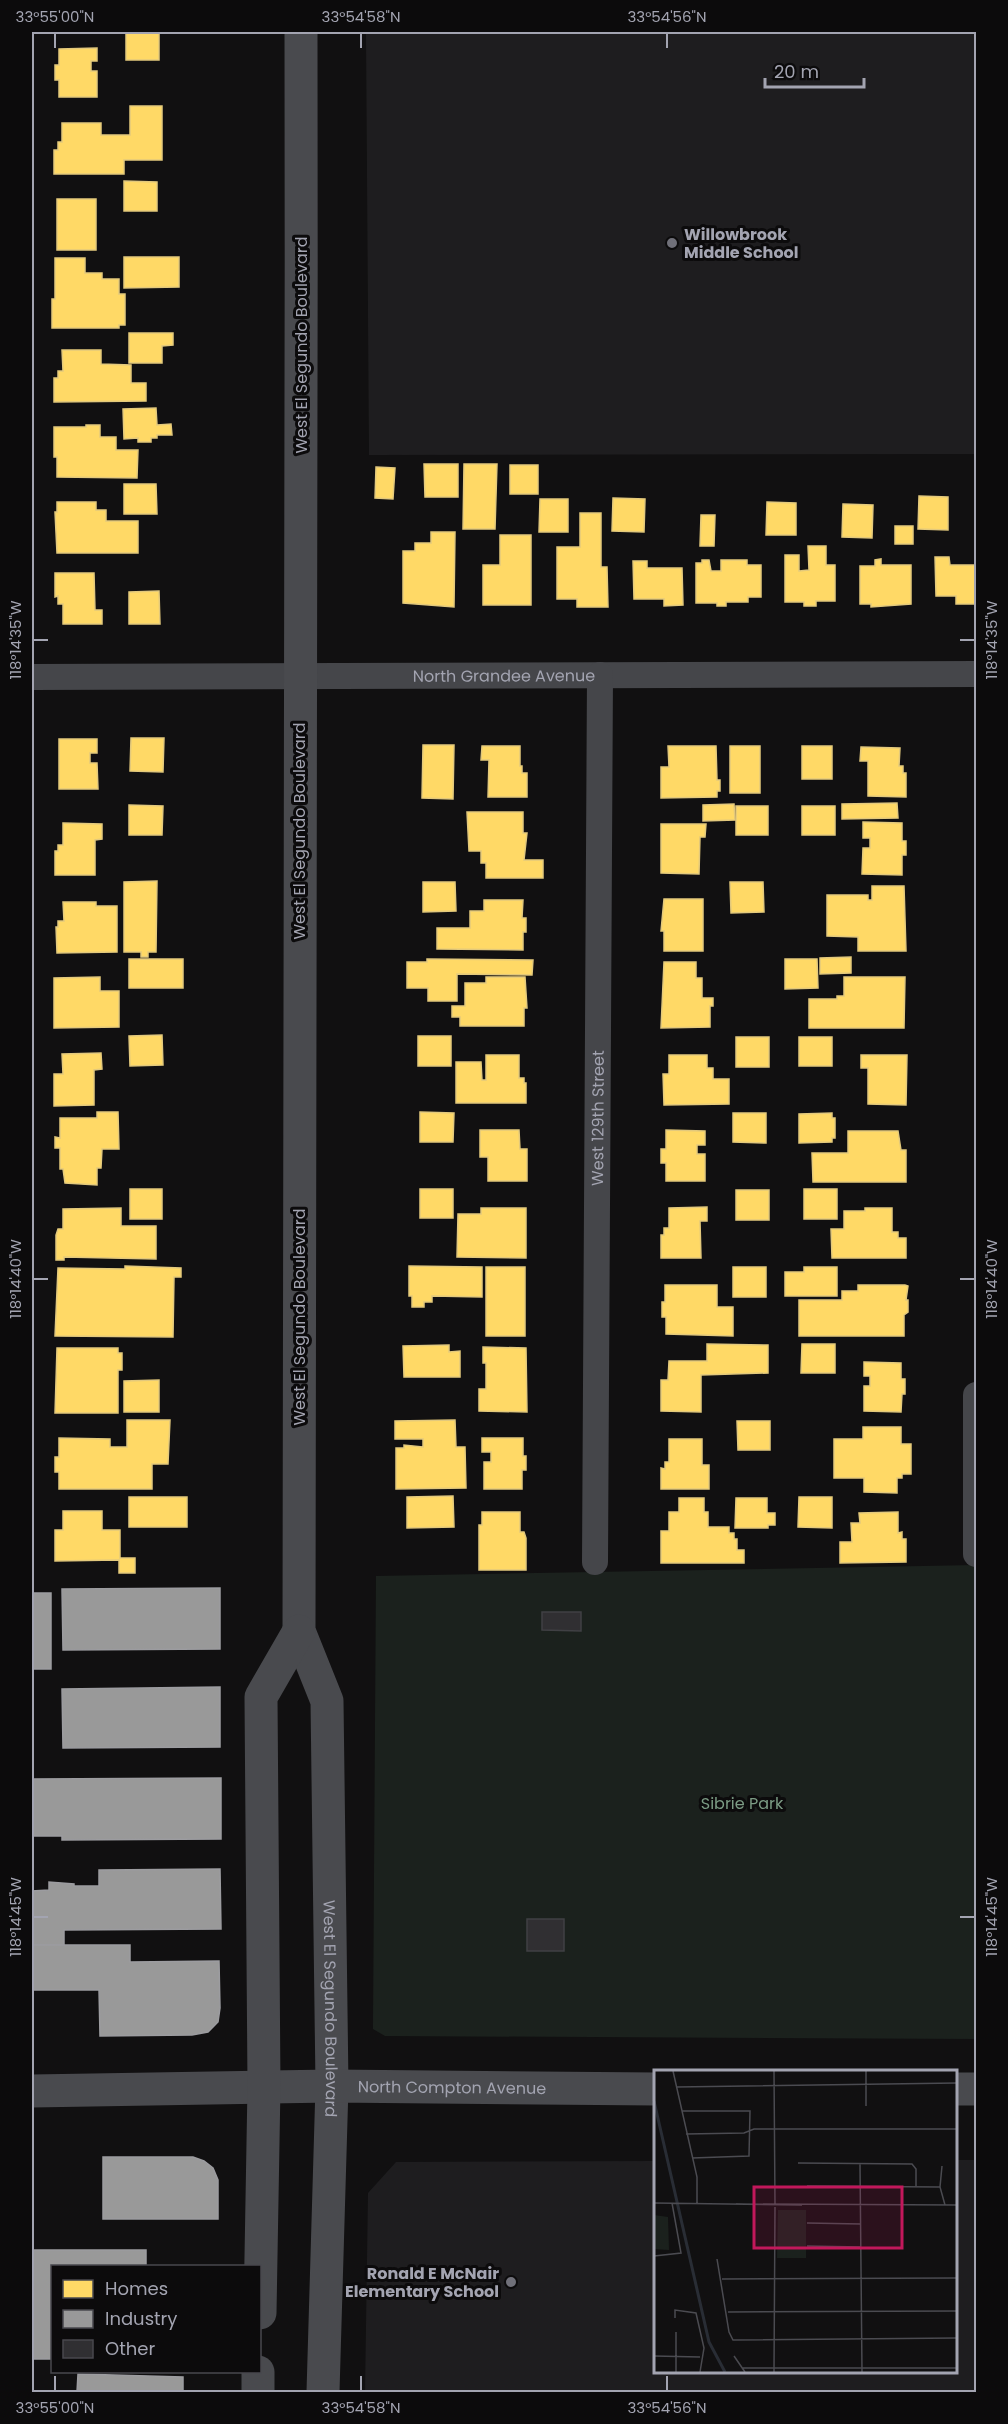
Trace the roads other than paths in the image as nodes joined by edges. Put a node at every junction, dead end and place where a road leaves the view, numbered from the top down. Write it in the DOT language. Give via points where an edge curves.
graph roads {
  1 [pos="301,32"];
  2 [pos="976,674"];
  3 [pos="600,675"];
  4 [pos="300,676"];
  5 [pos="32,677"];
  6 [pos="976,1395"];
  7 [pos="976,1554"];
  8 [pos="595,1562"];
  9 [pos="299,1631"];
  10 [pos="264,2086"];
  11 [pos="332,2086"];
  12 [pos="654,2089"];
  13 [pos="957,2089"];
  14 [pos="976,2089"];
  15 [pos="32,2091"];
  16 [pos="261,2265"];
  17 [pos="258,2373"];
  18 [pos="258,2392"];
  19 [pos="323,2392"];
  1 -- 4 [label="main road, West El Segundo Boulevard"];
  2 -- 3 [label="street, North Grandee Avenue"];
  3 -- 4 [label="street, North Grandee Avenue"];
  3 -- 8 [label="street, West 129th Street"];
  4 -- 5 [label="street, North Grandee Avenue"];
  4 -- 9 [label="main road, West El Segundo Boulevard"];
  6 -- 7 [label="street"];
  9 -- 10 [label="main road, West El Segundo Boulevard" via="261,1697"];
  9 -- 11 [label="main road, West El Segundo Boulevard" via="327,1701"];
  10 -- 11 [label="main road, North Compton Avenue"];
  10 -- 15 [label="main road, North Compton Avenue"];
  10 -- 16 [label="main road, West El Segundo Boulevard"];
  11 -- 12 [label="main road, North Compton Avenue"];
  11 -- 19 [label="main road, West El Segundo Boulevard"];
  13 -- 14 [label="main road"];
  17 -- 18 [label="main road"];
}
